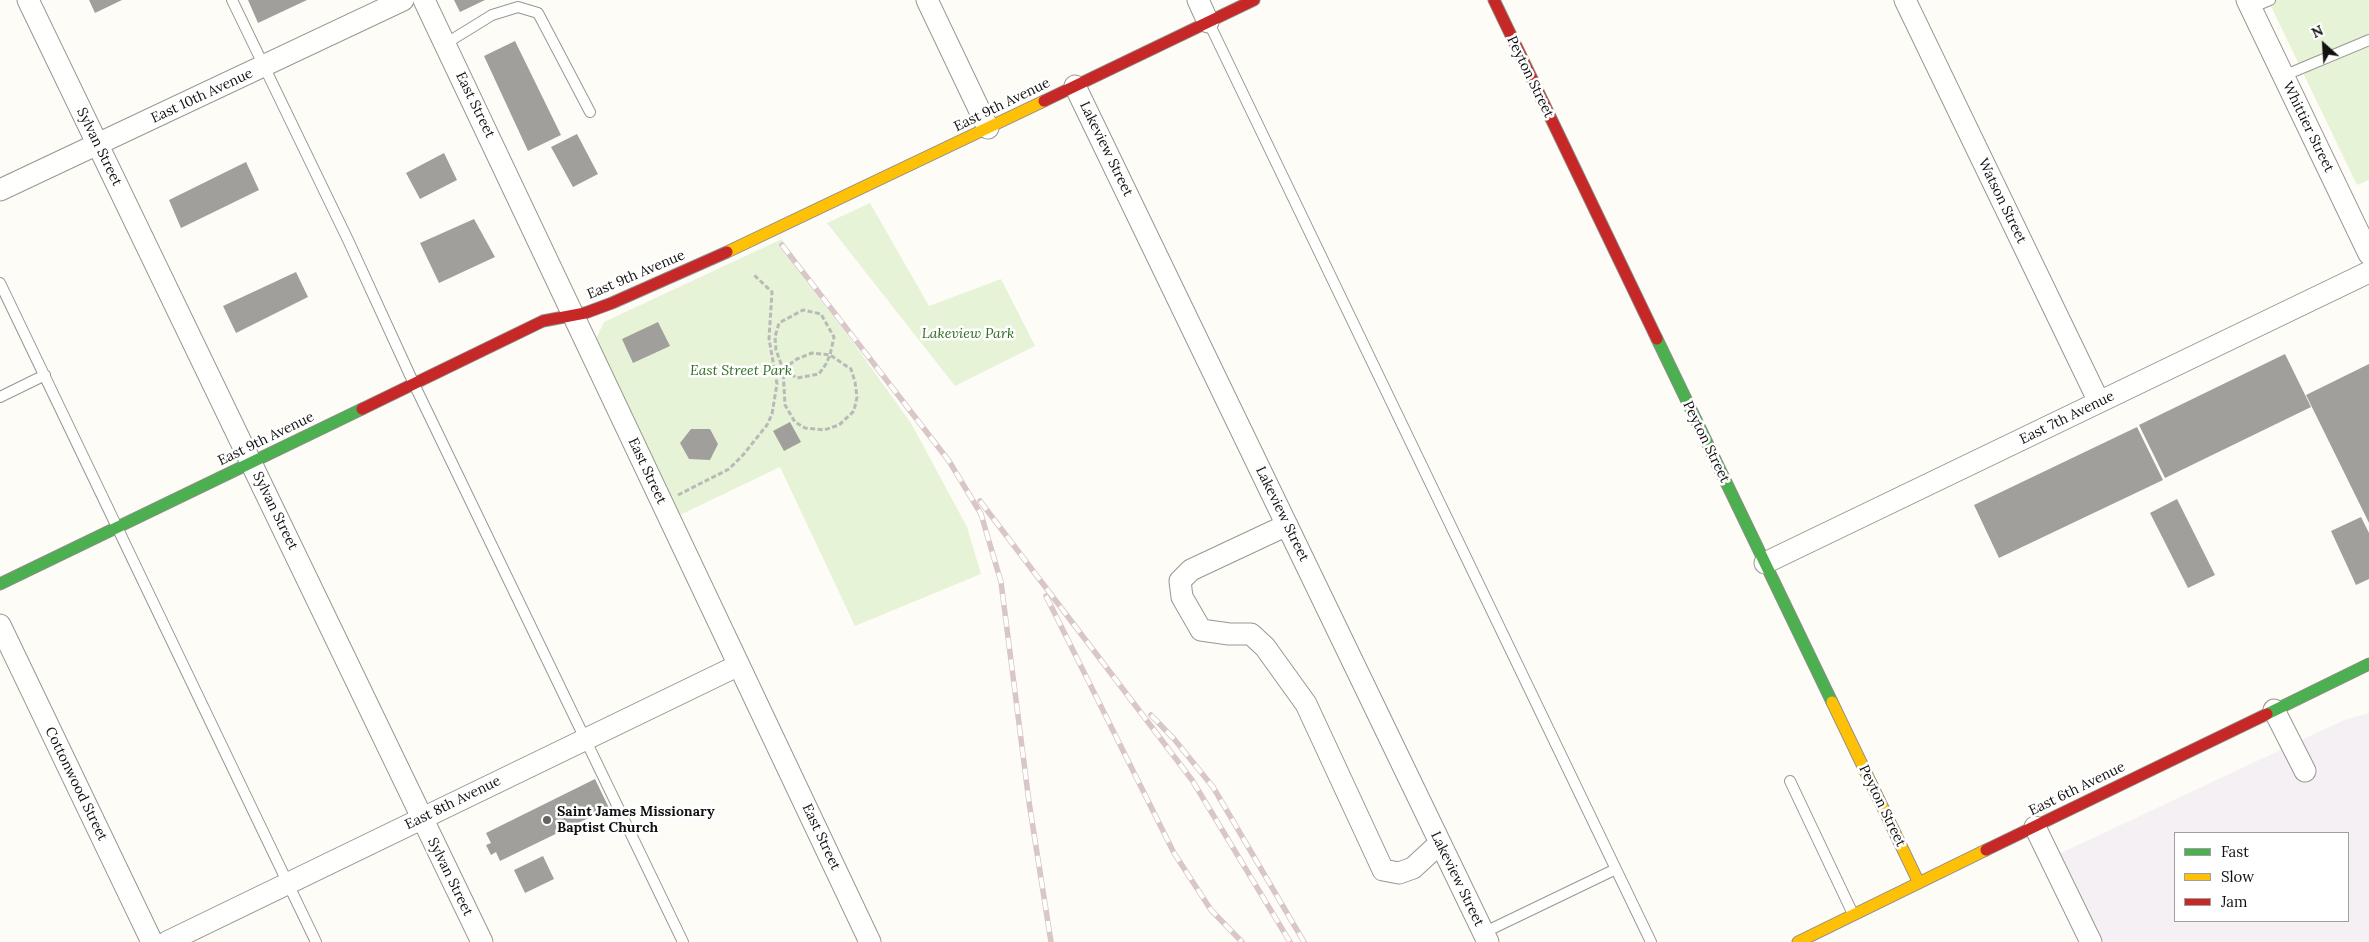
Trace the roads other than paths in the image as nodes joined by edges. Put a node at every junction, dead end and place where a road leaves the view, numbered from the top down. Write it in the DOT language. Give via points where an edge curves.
graph roads {
  1 [pos="28,0"];
  2 [pos="232,0"];
  3 [pos="403,0"];
  4 [pos="424,0"];
  5 [pos="927,0"];
  6 [pos="1198,0"];
  7 [pos="1254,0"];
  8 [pos="1494,0"];
  9 [pos="1905,0"];
  10 [pos="2270,0"];
  11 [pos="2249,4"];
  12 [pos="1208,22"];
  13 [pos="2369,40"];
  14 [pos="445,44"];
  15 [pos="265,66"];
  16 [pos="2283,76"];
  17 [pos="1075,86"];
  18 [pos="590,112"];
  19 [pos="988,128"];
  20 [pos="97,144"];
  21 [pos="0,190"];
  22 [pos="2369,254"];
  23 [pos="2369,272"];
  24 [pos="0,283"];
  25 [pos="574,315"];
  26 [pos="45,375"];
  27 [pos="414,384"];
  28 [pos="0,397"];
  29 [pos="2099,402"];
  30 [pos="251,463"];
  31 [pos="1287,525"];
  32 [pos="116,528"];
  33 [pos="1765,563"];
  34 [pos="0,584"];
  35 [pos="0,626"];
  36 [pos="2369,664"];
  37 [pos="739,665"];
  38 [pos="2274,710"];
  39 [pos="586,739"];
  40 [pos="2305,770"];
  41 [pos="1790,781"];
  42 [pos="422,819"];
  43 [pos="2035,827"];
  44 [pos="1440,843"];
  45 [pos="1616,869"];
  46 [pos="1919,883"];
  47 [pos="287,884"];
  48 [pos="1853,915"];
  49 [pos="1485,937"];
  50 [pos="152,942"];
  51 [pos="167,942"];
  52 [pos="316,942"];
  53 [pos="482,942"];
  54 [pos="683,942"];
  55 [pos="870,942"];
  56 [pos="1651,942"];
  57 [pos="1798,942"];
  58 [pos="2091,942"];
  1 -- 20 [label="street, Sylvan Street"];
  2 -- 15 [label="lane"];
  3 -- 15 [label="street, East 10th Avenue"];
  4 -- 14 [label="street, East Street"];
  5 -- 19 [label="street"];
  6 -- 12 [label="street"];
  7 -- 12 [label="street, East 9th Avenue"];
  8 -- 33 [label="street, Peyton Street"];
  9 -- 29 [label="street, Watson Street"];
  10 -- 11 [label="lane"];
  11 -- 16 [label="street, Whittier Street"];
  12 -- 17 [label="street, East 9th Avenue"];
  12 -- 45 [label="lane"];
  13 -- 16 [label="lane"];
  14 -- 18 [label="lane" via="492,15 518,7 538,13"];
  14 -- 25 [label="street, East Street"];
  15 -- 20 [label="street, East 10th Avenue"];
  15 -- 27 [label="lane"];
  16 -- 22 [label="street, Whittier Street"];
  17 -- 19 [label="street, East 9th Avenue"];
  17 -- 31 [label="street, Lakeview Street"];
  19 -- 25 [label="street, East 9th Avenue" via="780,228 612,303"];
  20 -- 21 [label="street, East 10th Avenue"];
  20 -- 30 [label="street, Sylvan Street"];
  23 -- 29 [label="street, East 7th Avenue"];
  24 -- 26 [label="lane"];
  25 -- 27 [label="street, East 9th Avenue" via="543,321"];
  25 -- 37 [label="street, East Street"];
  26 -- 28 [label="lane"];
  26 -- 32 [label="lane"];
  27 -- 30 [label="street, East 9th Avenue"];
  27 -- 39 [label="lane"];
  29 -- 33 [label="street, East 7th Avenue"];
  30 -- 32 [label="street, East 9th Avenue"];
  30 -- 42 [label="street, Sylvan Street"];
  31 -- 44 [label="street, Lakeview Street"];
  31 -- 44 [label="street" via="1191,570 1180,581 1182,597 1201,630 1251,634 1265,647 1306,704 1383,870 1399,873 1413,868"];
  32 -- 34 [label="street, East 9th Avenue"];
  32 -- 47 [label="lane"];
  33 -- 46 [label="street, Peyton Street"];
  35 -- 50 [label="street, Cottonwood Street"];
  36 -- 38 [label="street, East 6th Avenue"];
  37 -- 39 [label="street, East 8th Avenue"];
  37 -- 55 [label="street, East Street"];
  38 -- 40 [label="street"];
  38 -- 43 [label="street, East 6th Avenue"];
  39 -- 42 [label="street, East 8th Avenue"];
  39 -- 54 [label="lane"];
  41 -- 48 [label="lane"];
  42 -- 47 [label="street, East 8th Avenue"];
  42 -- 53 [label="street, Sylvan Street"];
  43 -- 46 [label="street, East 6th Avenue"];
  43 -- 58 [label="street"];
  44 -- 49 [label="street, Lakeview Street"];
  45 -- 49 [label="lane"];
  45 -- 56 [label="lane"];
  46 -- 48 [label="street, East 6th Avenue"];
  47 -- 51 [label="street, East 8th Avenue"];
  47 -- 52 [label="lane"];
  48 -- 57 [label="street, East 6th Avenue"];
}
